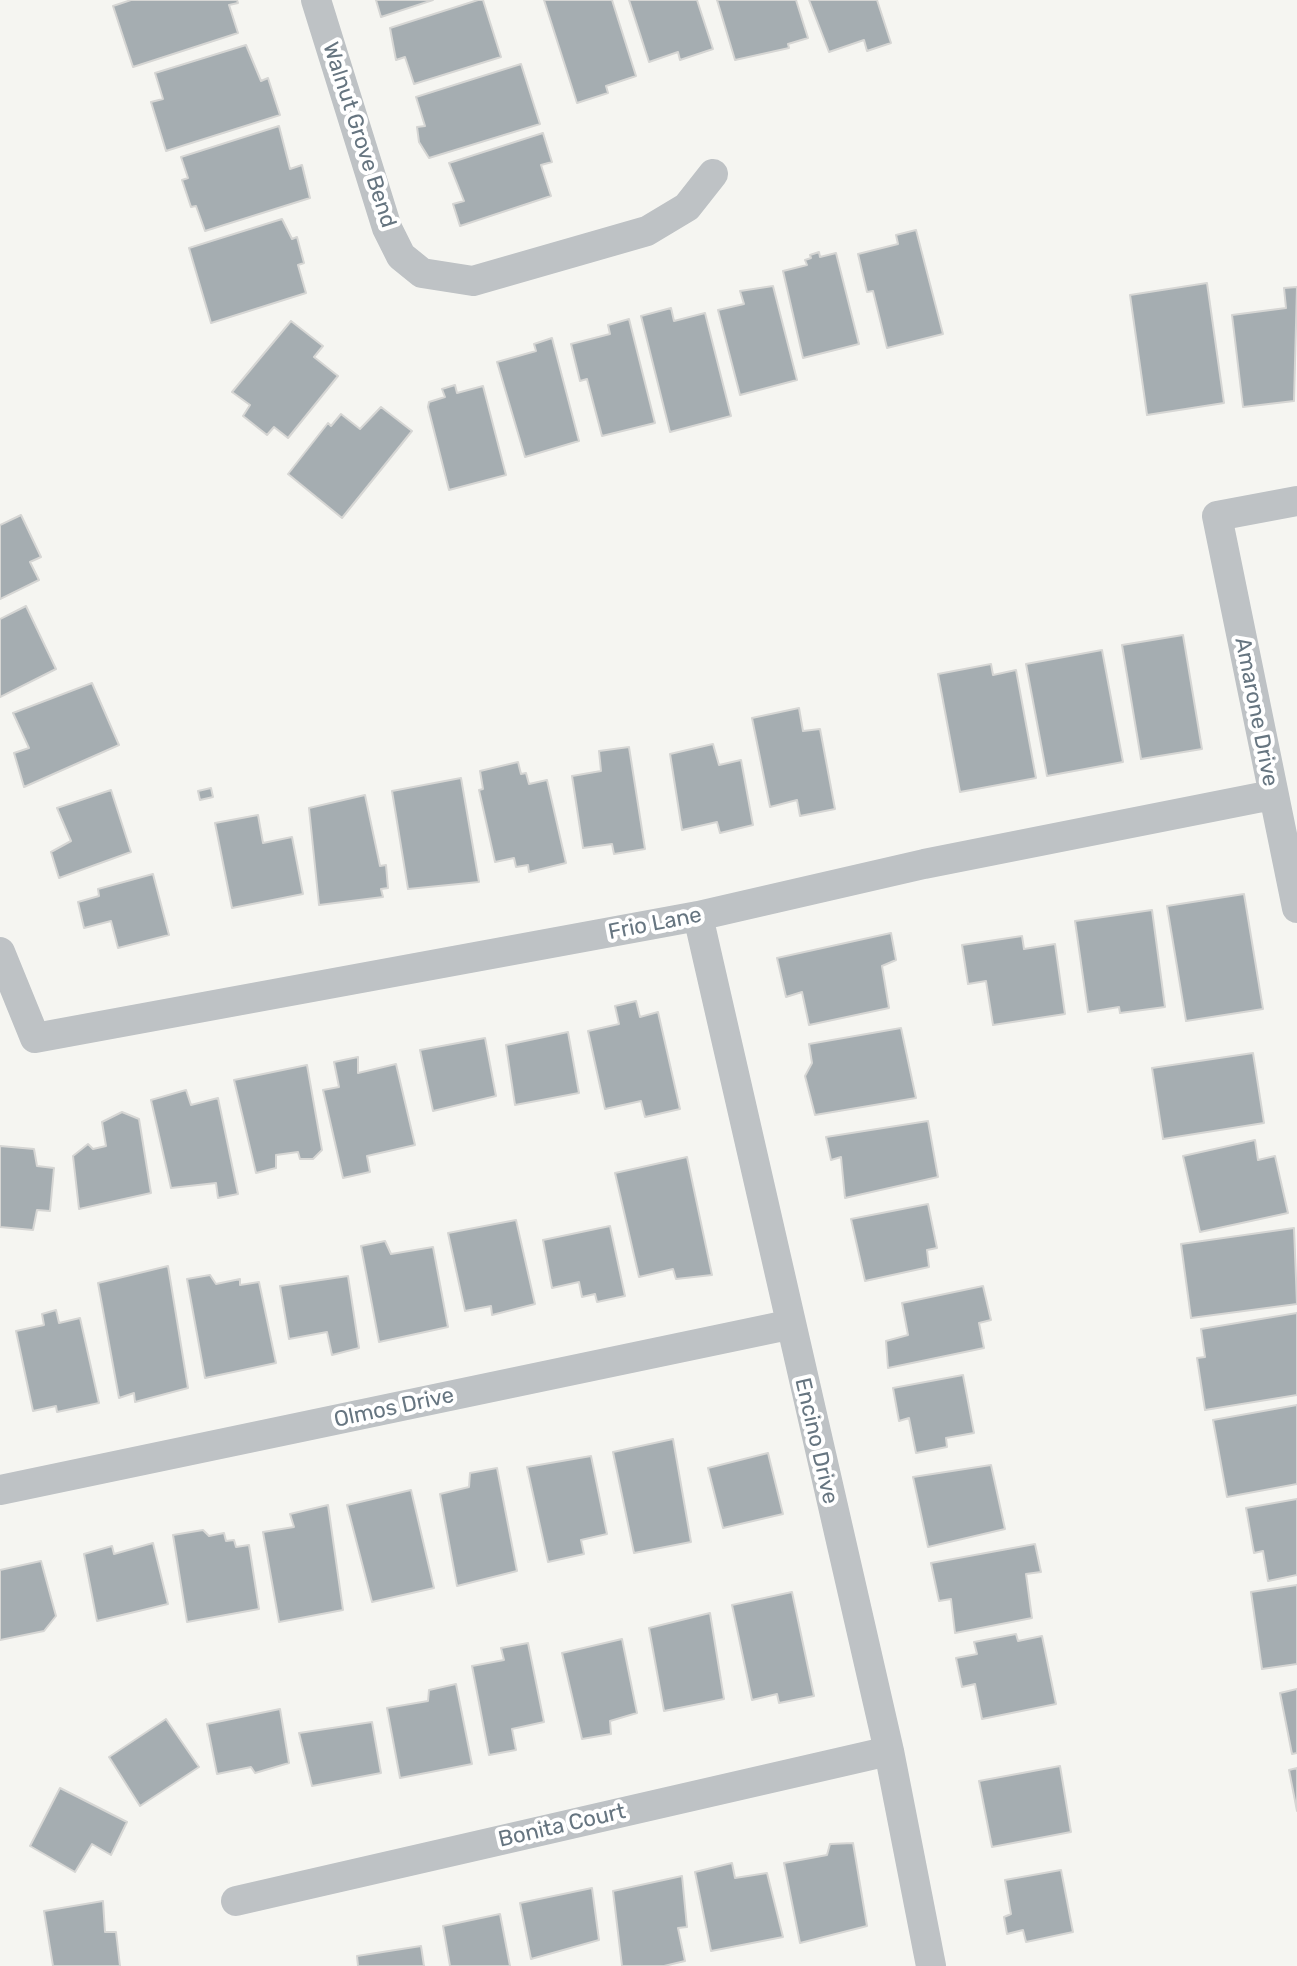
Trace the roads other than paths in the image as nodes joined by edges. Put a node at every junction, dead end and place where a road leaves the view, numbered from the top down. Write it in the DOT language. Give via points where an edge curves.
graph roads {
  1 [pos="316,0"];
  2 [pos="713,174"];
  3 [pos="1297,501"];
  4 [pos="1272,795"];
  5 [pos="1297,908"];
  6 [pos="698,916"];
  7 [pos="0,952"];
  8 [pos="788,1325"];
  9 [pos="0,1490"];
  10 [pos="889,1751"];
  11 [pos="236,1901"];
  12 [pos="931,1966"];
  1 -- 2 [label="street, Walnut Grove Bend" via="387,228 401,256 422,273 473,281 647,231 687,207"];
  3 -- 4 [label="street, Amarone Drive" via="1217,516"];
  4 -- 5 [label="street, Amarone Drive"];
  4 -- 6 [label="street, Frio Lane" via="924,864"];
  6 -- 7 [label="street, Frio Lane" via="35,1038"];
  6 -- 8 [label="street, Encino Drive"];
  8 -- 9 [label="street, Olmos Drive"];
  8 -- 10 [label="street, Encino Drive"];
  10 -- 11 [label="street, Bonita Court"];
  10 -- 12 [label="street, Encino Drive"];
}
